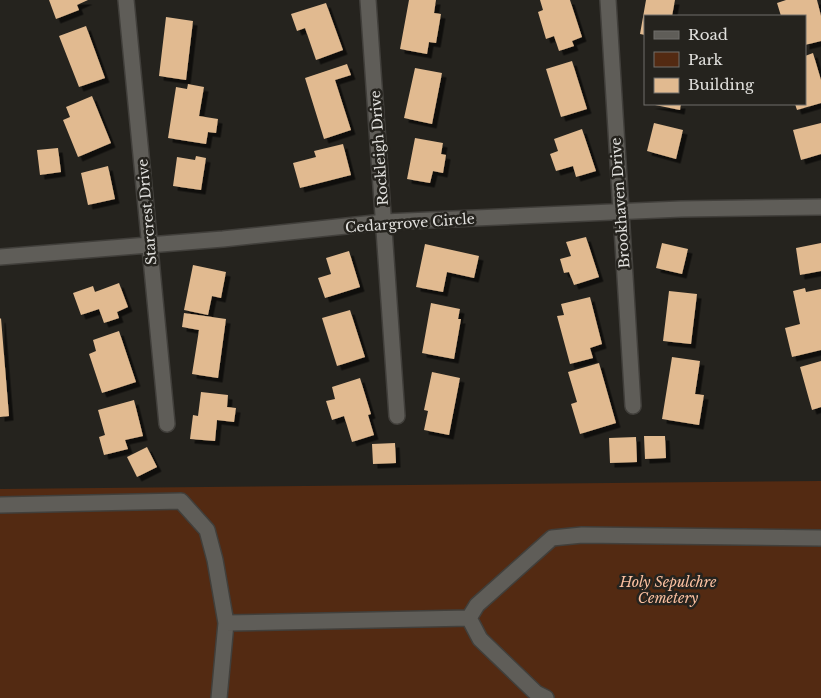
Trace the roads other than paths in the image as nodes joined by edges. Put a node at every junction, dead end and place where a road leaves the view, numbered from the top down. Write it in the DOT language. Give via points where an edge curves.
graph roads {
  1 [pos="126,0"];
  2 [pos="368,0"];
  3 [pos="608,0"];
  4 [pos="821,207"];
  5 [pos="620,212"];
  6 [pos="384,222"];
  7 [pos="150,245"];
  8 [pos="0,258"];
  9 [pos="633,406"];
  10 [pos="397,416"];
  11 [pos="167,424"];
  12 [pos="0,505"];
  13 [pos="821,538"];
  14 [pos="470,618"];
  15 [pos="226,623"];
  16 [pos="219,698"];
  17 [pos="546,698"];
  1 -- 7 [label="street, Starcrest Drive"];
  2 -- 6 [label="street, Rockleigh Drive"];
  3 -- 5 [label="street, Brookhaven Drive"];
  4 -- 5 [label="street, Cedargrove Circle"];
  5 -- 6 [label="street, Cedargrove Circle"];
  5 -- 9 [label="street, Brookhaven Drive"];
  6 -- 7 [label="street, Cedargrove Circle"];
  6 -- 10 [label="street, Rockleigh Drive"];
  7 -- 8 [label="street, Cedargrove Circle"];
  7 -- 11 [label="street, Starcrest Drive"];
  12 -- 15 [label="street" via="181,501 208,530"];
  13 -- 14 [label="street" via="552,538 478,605"];
  14 -- 15 [label="street"];
  14 -- 17 [label="street" via="480,639 536,693"];
  15 -- 16 [label="street"];
}
